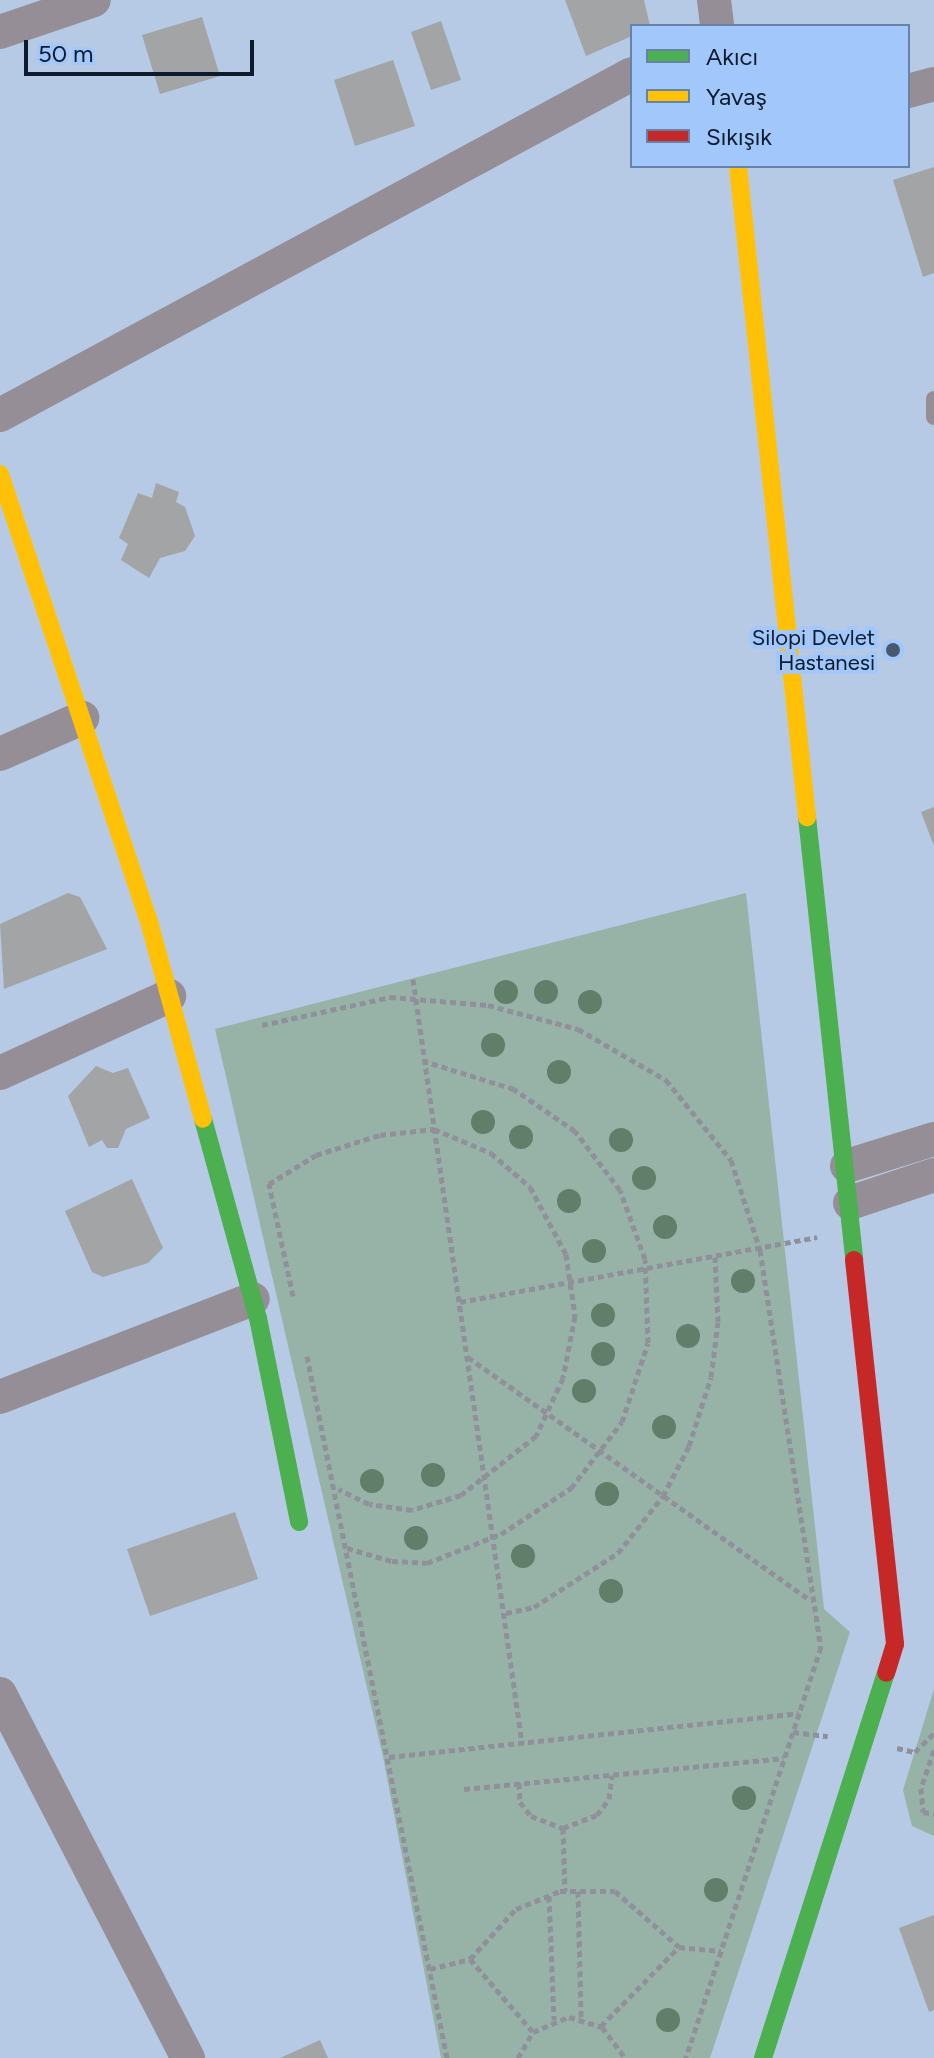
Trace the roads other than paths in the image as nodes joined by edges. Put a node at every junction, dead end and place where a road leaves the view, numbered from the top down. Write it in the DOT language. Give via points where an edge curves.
graph roads {
  1 [pos="94,0"];
  2 [pos="714,0"];
  3 [pos="717,24"];
  4 [pos="0,32"];
  5 [pos="630,75"];
  6 [pos="934,84"];
  7 [pos="910,90"];
  8 [pos="738,168"];
  9 [pos="934,399"];
  10 [pos="0,415"];
  11 [pos="934,417"];
  12 [pos="0,474"];
  13 [pos="82,718"];
  14 [pos="0,754"];
  15 [pos="169,996"];
  16 [pos="0,1073"];
  17 [pos="934,1139"];
  18 [pos="847,1166"];
  19 [pos="934,1175"];
  20 [pos="852,1216"];
  21 [pos="253,1299"];
  22 [pos="0,1397"];
  23 [pos="299,1522"];
  24 [pos="0,1694"];
  25 [pos="188,2058"];
  26 [pos="763,2058"];
  1 -- 4 [label="street"];
  2 -- 3 [label="street"];
  5 -- 10 [label="street"];
  6 -- 7 [label="street"];
  8 -- 18 [label="street"];
  9 -- 11 [label="lane"];
  12 -- 13 [label="street"];
  13 -- 14 [label="street"];
  13 -- 15 [label="street"];
  15 -- 16 [label="street"];
  15 -- 21 [label="street"];
  17 -- 18 [label="street"];
  18 -- 20 [label="street"];
  19 -- 20 [label="street"];
  20 -- 26 [label="street" via="895,1644"];
  21 -- 22 [label="street"];
  21 -- 23 [label="street"];
  24 -- 25 [label="street"];
}
